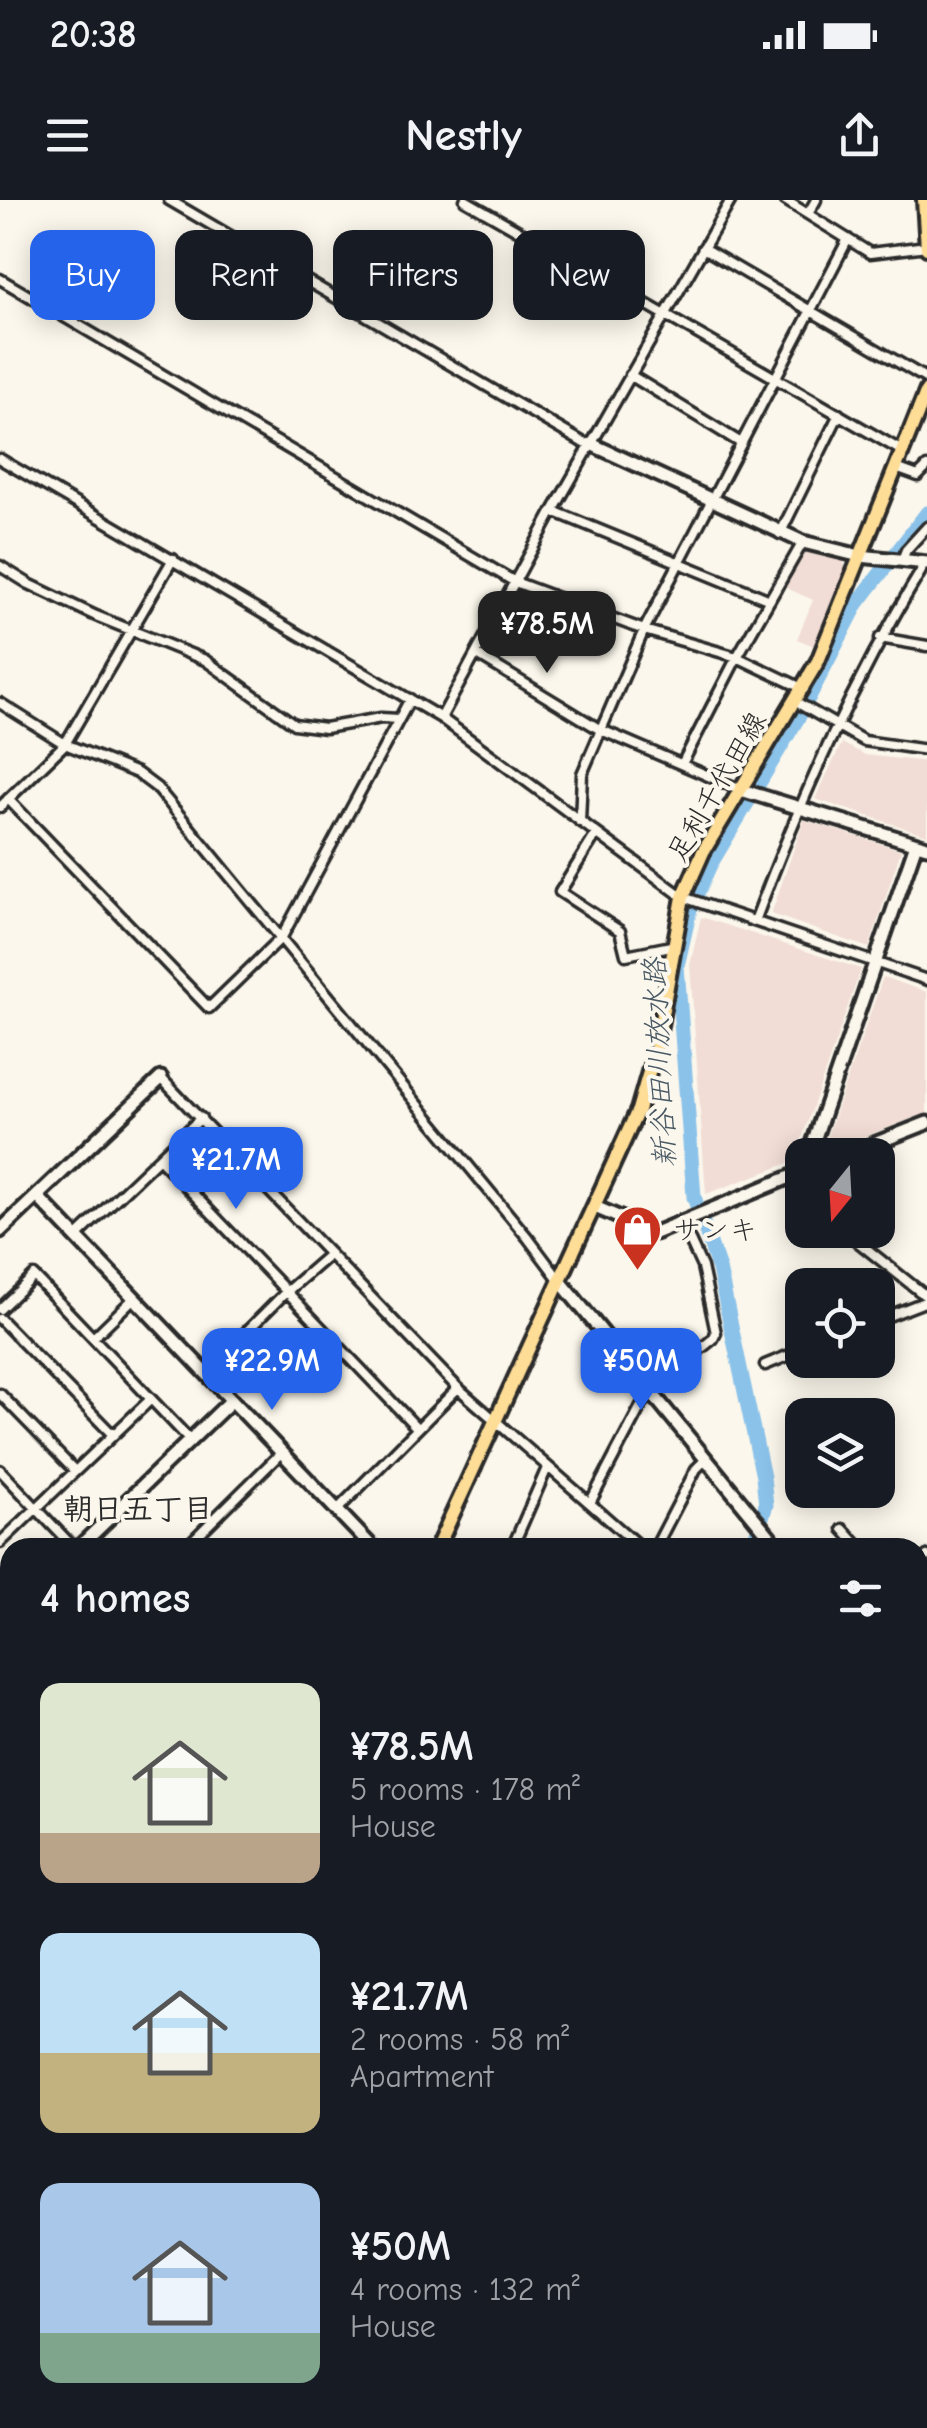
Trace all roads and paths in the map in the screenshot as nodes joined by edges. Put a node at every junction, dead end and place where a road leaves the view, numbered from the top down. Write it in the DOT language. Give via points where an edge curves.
graph roads {
  1 [pos="169,200"];
  2 [pos="465,200"];
  3 [pos="731,200"];
  4 [pos="785,200"];
  5 [pos="816,200"];
  6 [pos="924,200"];
  7 [pos="808,214"];
  8 [pos="848,239"];
  9 [pos="927,247"];
  10 [pos="703,248"];
  11 [pos="0,279"];
  12 [pos="811,312"];
  13 [pos="666,316"];
  14 [pos="630,375"];
  15 [pos="776,378"];
  16 [pos="927,379"];
  17 [pos="927,390"];
  18 [pos="839,414"];
  19 [pos="742,443"];
  20 [pos="591,444"];
  21 [pos="902,451"];
  22 [pos="0,459"];
  23 [pos="927,467"];
  24 [pos="896,468"];
  25 [pos="712,501"];
  26 [pos="553,511"];
  27 [pos="927,527"];
  28 [pos="780,534"];
  29 [pos="803,542"];
  30 [pos="860,556"];
  31 [pos="173,559"];
  32 [pos="899,560"];
  33 [pos="679,563"];
  34 [pos="924,563"];
  35 [pos="0,566"];
  36 [pos="514,582"];
  37 [pos="770,600"];
  38 [pos="131,630"];
  39 [pos="644,630"];
  40 [pos="880,638"];
  41 [pos="927,646"];
  42 [pos="476,654"];
  43 [pos="737,657"];
  44 [pos="800,698"];
  45 [pos="410,699"];
  46 [pos="0,702"];
  47 [pos="442,718"];
  48 [pos="399,719"];
  49 [pos="837,725"];
  50 [pos="599,729"];
  51 [pos="66,744"];
  52 [pos="927,750"];
  53 [pos="682,764"];
  54 [pos="744,790"];
  55 [pos="8,799"];
  56 [pos="798,806"];
  57 [pos="0,807"];
  58 [pos="580,822"];
  59 [pos="596,834"];
  60 [pos="921,845"];
  61 [pos="683,896"];
  62 [pos="755,921"];
  63 [pos="282,938"];
  64 [pos="672,946"];
  65 [pos="876,962"];
  66 [pos="927,980"];
  67 [pos="160,1078"];
  68 [pos="201,1118"];
  69 [pos="927,1123"];
  70 [pos="814,1138"];
  71 [pos="889,1138"];
  72 [pos="159,1158"];
  73 [pos="785,1180"];
  74 [pos="36,1196"];
  75 [pos="596,1207"];
  76 [pos="687,1218"];
  77 [pos="0,1231"];
  78 [pos="76,1237"];
  79 [pos="865,1248"];
  80 [pos="330,1254"];
  81 [pos="561,1282"];
  82 [pos="285,1292"];
  83 [pos="134,1298"];
  84 [pos="927,1299"];
  85 [pos="0,1309"];
  86 [pos="895,1313"];
  87 [pos="0,1319"];
  88 [pos="93,1338"];
  89 [pos="785,1357"];
  90 [pos="765,1365"];
  91 [pos="206,1372"];
  92 [pos="458,1388"];
  93 [pos="650,1392"];
  94 [pos="0,1394"];
  95 [pos="151,1399"];
  96 [pos="232,1400"];
  97 [pos="495,1423"];
  98 [pos="417,1428"];
  99 [pos="113,1435"];
  100 [pos="190,1440"];
  101 [pos="281,1454"];
  102 [pos="706,1459"];
  103 [pos="548,1468"];
  104 [pos="0,1470"];
  105 [pos="75,1471"];
  106 [pos="590,1504"];
  107 [pos="36,1508"];
  108 [pos="337,1510"];
  109 [pos="842,1529"];
  110 [pos="627,1536"];
  111 [pos="5,1538"];
  112 [pos="66,1538"];
  113 [pos="87,1538"];
  114 [pos="195,1538"];
  115 [pos="361,1538"];
  116 [pos="442,1538"];
  117 [pos="516,1538"];
  118 [pos="630,1538"];
  119 [pos="660,1538"];
  120 [pos="772,1538"];
  121 [pos="851,1538"];
  1 -- 20 [label="street"];
  2 -- 13 [label="street"];
  3 -- 10 [label="street"];
  4 -- 7 [label="street"];
  5 -- 7 [label="street"];
  6 -- 9 [label="main road"];
  7 -- 8 [label="street"];
  8 -- 9 [label="street" via="870,253"];
  8 -- 12 [label="street"];
  10 -- 12 [label="street"];
  10 -- 13 [label="street"];
  11 -- 36 [label="street"];
  12 -- 15 [label="street"];
  12 -- 16 [label="street"];
  13 -- 14 [label="street"];
  13 -- 15 [label="street"];
  14 -- 19 [label="street"];
  14 -- 20 [label="street"];
  15 -- 18 [label="street"];
  15 -- 19 [label="street"];
  17 -- 21 [label="main road, 足利千代田線"];
  18 -- 21 [label="street"];
  18 -- 28 [label="street"];
  19 -- 25 [label="street"];
  20 -- 25 [label="street"];
  20 -- 26 [label="street"];
  21 -- 24 [label="main road, 足利千代田線"];
  22 -- 31 [label="street"];
  23 -- 24 [label="street" via="918,476"];
  24 -- 30 [label="main road, 足利千代田線"];
  25 -- 28 [label="street"];
  25 -- 33 [label="street"];
  26 -- 33 [label="street"];
  26 -- 36 [label="street"];
  27 -- 32 [label="street"];
  28 -- 29 [label="street"];
  29 -- 30 [label="street"];
  29 -- 37 [label="street"];
  30 -- 32 [label="street"];
  30 -- 44 [label="main road, 足利千代田線"];
  31 -- 38 [label="street"];
  31 -- 45 [label="street"];
  32 -- 34 [label="street"];
  33 -- 37 [label="street"];
  33 -- 39 [label="street"];
  34 -- 40 [label="street"];
  35 -- 38 [label="street"];
  36 -- 39 [label="street"];
  36 -- 42 [label="street"];
  37 -- 43 [label="street"];
  38 -- 48 [label="street" via="205,660 294,724 324,728"];
  38 -- 51 [label="street"];
  39 -- 43 [label="street"];
  39 -- 50 [label="street"];
  40 -- 41 [label="street"];
  40 -- 49 [label="street"];
  42 -- 47 [label="street"];
  42 -- 50 [label="street"];
  43 -- 44 [label="street"];
  43 -- 53 [label="street"];
  44 -- 49 [label="street"];
  44 -- 54 [label="main road, 足利千代田線"];
  45 -- 47 [label="street"];
  45 -- 48 [label="street"];
  46 -- 51 [label="street"];
  47 -- 58 [label="street"];
  48 -- 63 [label="street"];
  49 -- 52 [label="street" via="872,744"];
  49 -- 56 [label="street"];
  50 -- 53 [label="street"];
  50 -- 58 [label="street" via="582,774"];
  51 -- 55 [label="street"];
  51 -- 63 [label="street" via="157,788"];
  53 -- 54 [label="street"];
  54 -- 56 [label="street"];
  54 -- 61 [label="main road, 足利千代田線"];
  55 -- 57 [label="street"];
  55 -- 63 [label="street" via="209,1008"];
  56 -- 60 [label="street"];
  56 -- 62 [label="street"];
  58 -- 59 [label="street"];
  59 -- 61 [label="street"];
  59 -- 64 [label="street" via="560,892 620,932 626,954"];
  60 -- 65 [label="street"];
  61 -- 62 [label="street"];
  61 -- 64 [label="main road, 足利千代田線"];
  62 -- 65 [label="street"];
  63 -- 81 [label="street"];
  64 -- 75 [label="main road, 足利千代田線" via="656,1048 638,1110"];
  65 -- 66 [label="street"];
  65 -- 70 [label="street"];
  67 -- 68 [label="street"];
  67 -- 74 [label="street"];
  68 -- 72 [label="street"];
  68 -- 80 [label="street"];
  69 -- 71 [label="street"];
  72 -- 78 [label="street"];
  72 -- 82 [label="street"];
  73 -- 76 [label="street"];
  74 -- 77 [label="street"];
  74 -- 78 [label="street"];
  75 -- 76 [label="street" via="648,1233"];
  75 -- 81 [label="main road, 足利千代田線"];
  76 -- 93 [label="street" via="716,1333"];
  78 -- 83 [label="street"];
  79 -- 84 [label="street"];
  80 -- 82 [label="street"];
  80 -- 92 [label="street"];
  81 -- 93 [label="street"];
  81 -- 97 [label="main road, 足利千代田線"];
  82 -- 91 [label="street"];
  82 -- 98 [label="street"];
  83 -- 88 [label="street"];
  83 -- 91 [label="street"];
  84 -- 86 [label="street"];
  85 -- 88 [label="street" via="34,1276"];
  87 -- 99 [label="street"];
  88 -- 95 [label="street"];
  89 -- 90 [label="street"];
  91 -- 96 [label="street"];
  92 -- 97 [label="street"];
  92 -- 98 [label="street"];
  93 -- 102 [label="street"];
  93 -- 106 [label="street"];
  94 -- 105 [label="street"];
  95 -- 99 [label="street"];
  95 -- 100 [label="street"];
  96 -- 100 [label="street"];
  96 -- 101 [label="street"];
  97 -- 103 [label="street"];
  97 -- 116 [label="main road, 足利千代田線"];
  98 -- 108 [label="street"];
  99 -- 105 [label="street"];
  100 -- 113 [label="street"];
  101 -- 108 [label="street"];
  101 -- 114 [label="street"];
  102 -- 119 [label="street"];
  102 -- 120 [label="street"];
  103 -- 106 [label="street"];
  103 -- 117 [label="street"];
  104 -- 107 [label="street"];
  105 -- 107 [label="street"];
  106 -- 110 [label="street"];
  107 -- 111 [label="street"];
  107 -- 112 [label="street"];
  108 -- 115 [label="street"];
  109 -- 121 [label="street"];
  110 -- 118 [label="street"];
}
